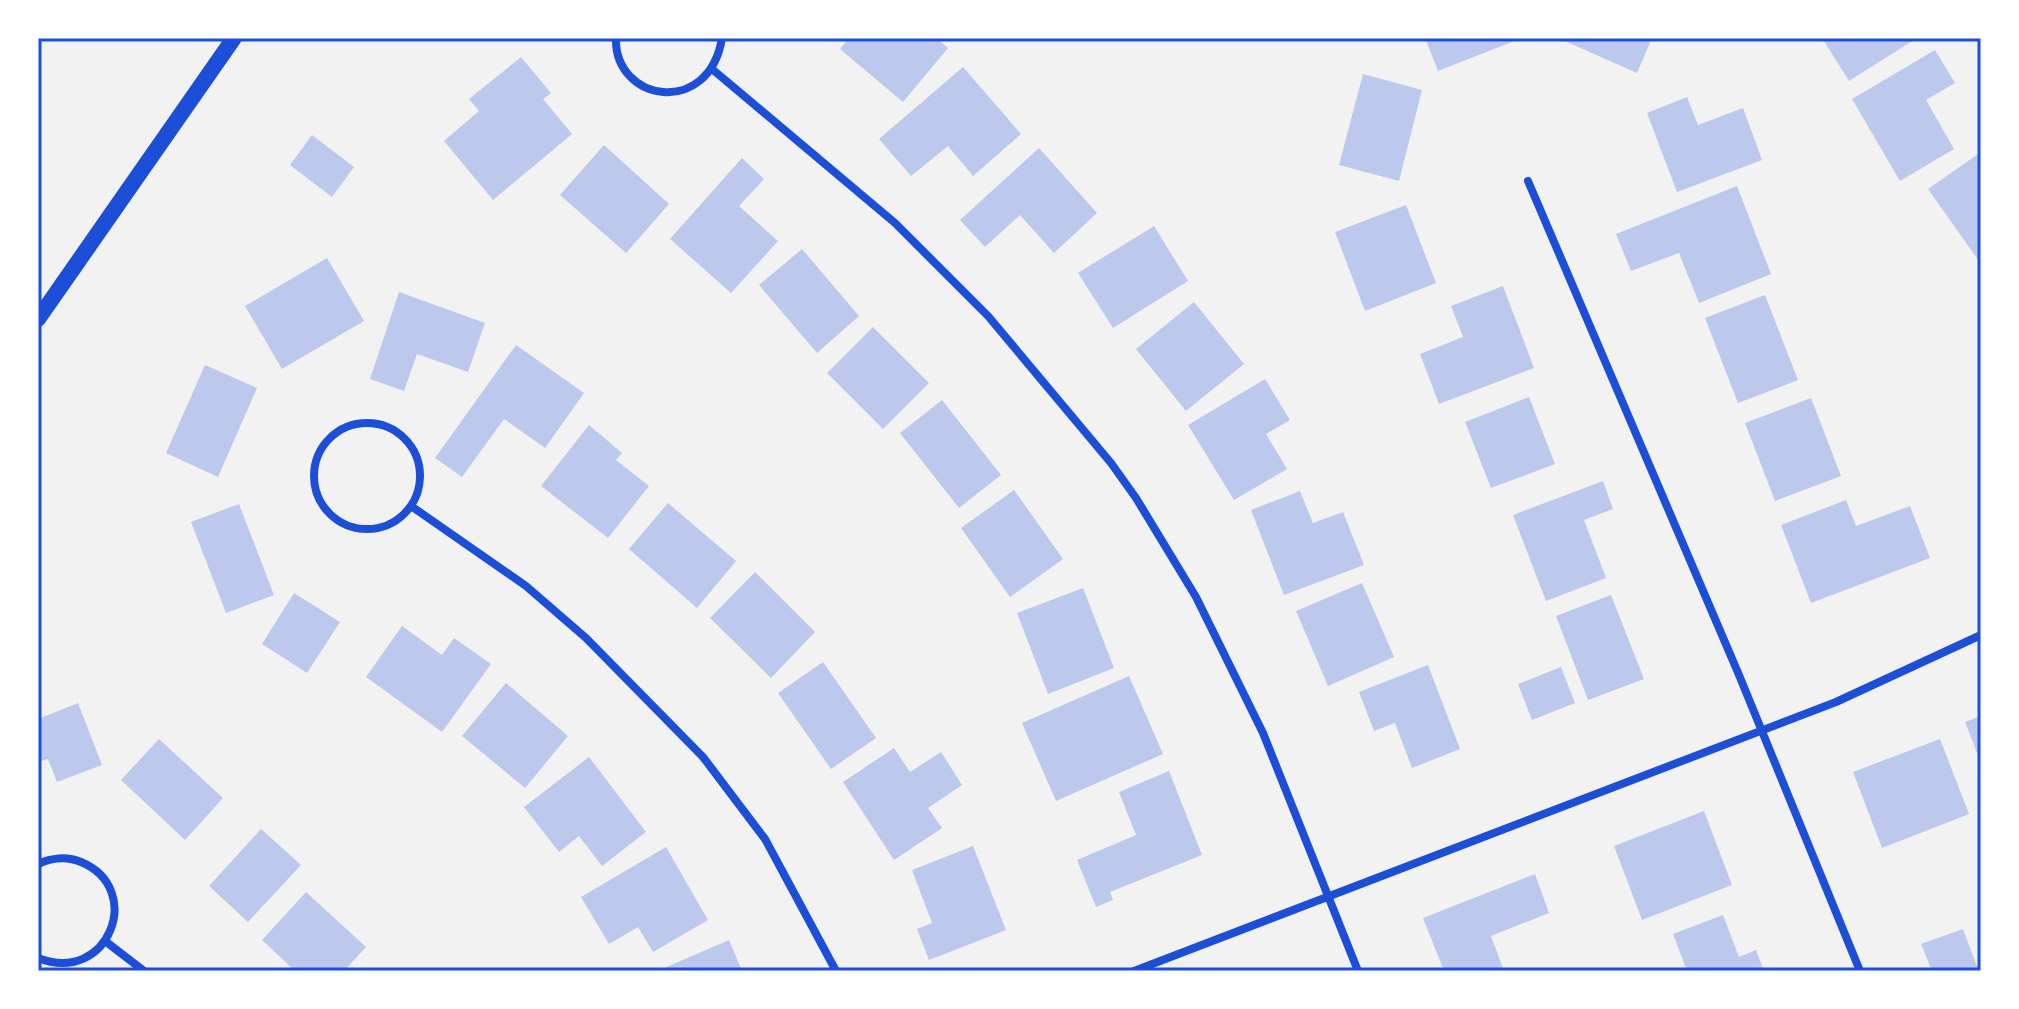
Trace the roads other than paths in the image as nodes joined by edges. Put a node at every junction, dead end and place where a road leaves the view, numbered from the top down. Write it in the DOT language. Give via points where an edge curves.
graph roads {
  1 [pos="234,38"];
  2 [pos="616,38"];
  3 [pos="722,38"];
  4 [pos="712,69"];
  5 [pos="1528,181"];
  6 [pos="38,319"];
  7 [pos="411,506"];
  8 [pos="1981,635"];
  9 [pos="1761,730"];
  10 [pos="38,864"];
  11 [pos="1329,897"];
  12 [pos="105,941"];
  13 [pos="38,958"];
  14 [pos="144,971"];
  15 [pos="836,971"];
  16 [pos="1134,971"];
  17 [pos="1358,971"];
  18 [pos="1860,971"];
  1 -- 6 [label="main road"];
  2 -- 4 [label="street" via="621,63 647,88 683,90"];
  3 -- 4 [label="street"];
  4 -- 11 [label="street" via="895,223 988,316 1111,463 1196,597 1263,733"];
  5 -- 9 [label="street"];
  7 -- 7 [label="street" via="385,526 352,526 337,519 317,493 314,476 325,443 355,424 373,423 398,433 415,454 420,471"];
  7 -- 15 [label="street" via="550,607 703,757 765,839"];
  8 -- 9 [label="street" via="1836,702"];
  9 -- 11 [label="street"];
  9 -- 18 [label="street"];
  10 -- 12 [label="street" via="78,860 104,879 114,910"];
  11 -- 16 [label="street"];
  11 -- 17 [label="street"];
  12 -- 13 [label="street" via="92,955 75,962"];
  12 -- 14 [label="street"];
}
